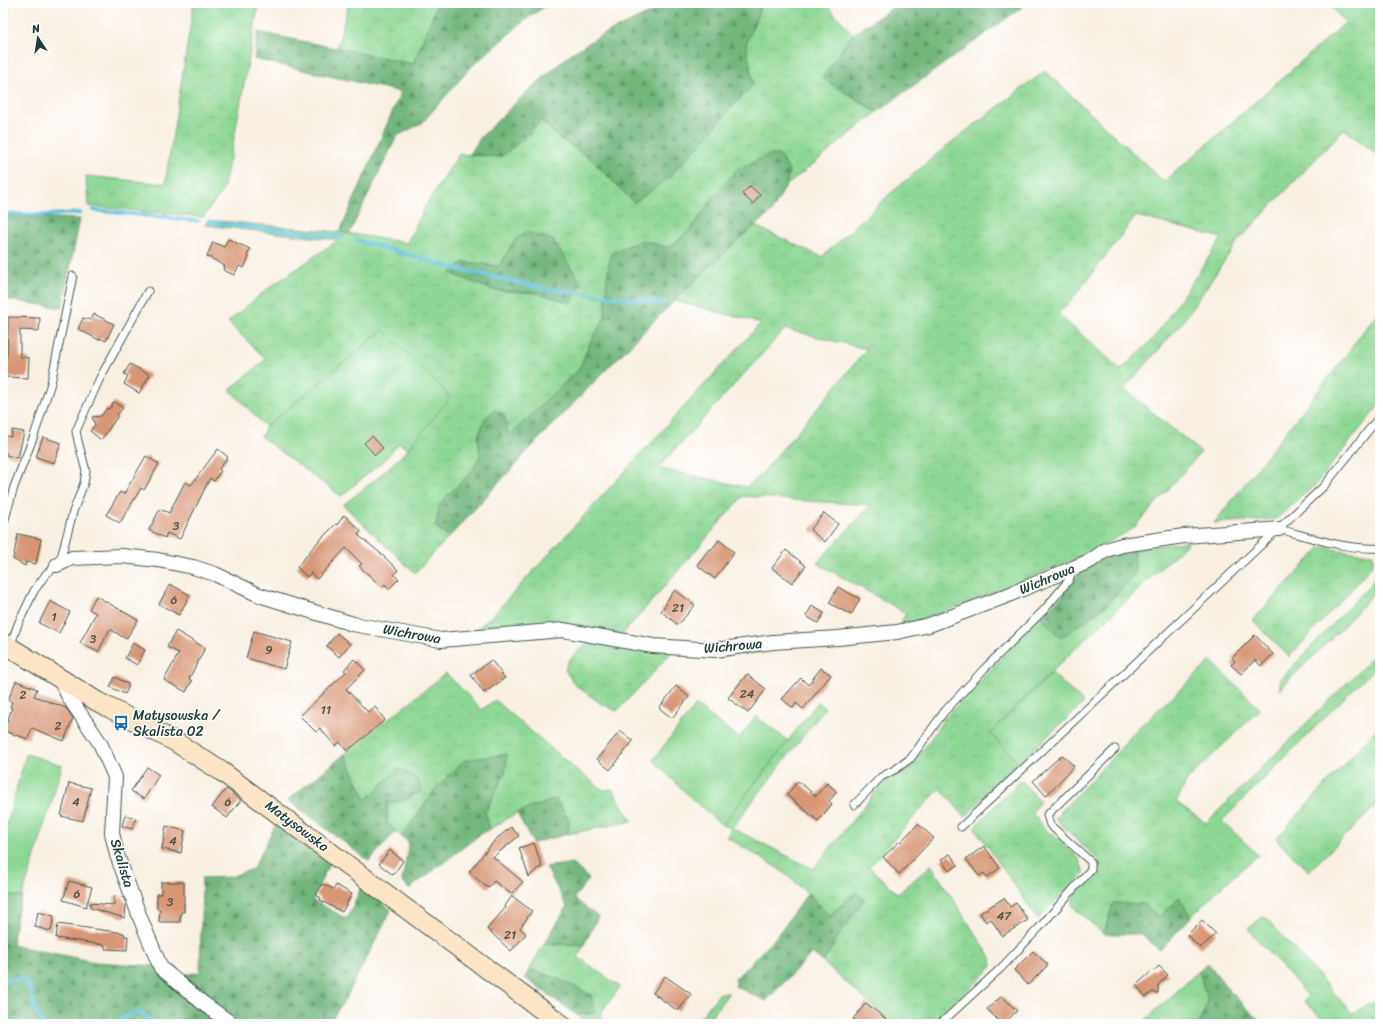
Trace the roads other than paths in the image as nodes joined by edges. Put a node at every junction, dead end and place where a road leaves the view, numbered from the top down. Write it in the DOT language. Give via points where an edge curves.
graph roads {
  1 [pos="73,276"];
  2 [pos="148,291"];
  3 [pos="1380,416"];
  4 [pos="3,526"];
  5 [pos="1279,529"];
  6 [pos="1380,548"];
  7 [pos="57,565"];
  8 [pos="1073,568"];
  9 [pos="10,647"];
  10 [pos="59,677"];
  11 [pos="1115,749"];
  12 [pos="854,805"];
  13 [pos="961,828"];
  14 [pos="232,1024"];
  15 [pos="561,1024"];
  16 [pos="940,1024"];
  1 -- 4 [label="lane" via="52,383 14,487"];
  2 -- 7 [label="lane" via="100,378 76,431 86,471"];
  3 -- 5 [label="lane" via="1324,486"];
  5 -- 6 [label="lane, Wichrowa" via="1341,546"];
  5 -- 8 [label="street, Wichrowa" via="1184,536 1122,545 1106,550"];
  5 -- 13 [label="lane"];
  7 -- 8 [label="street, Wichrowa" via="72,558 122,556 158,560 215,574 259,595 353,624 441,640 562,630 653,646 715,650 773,642 897,632 929,625"];
  7 -- 9 [label="lane" via="46,574 34,591"];
  8 -- 12 [label="lane" via="1069,580 1044,610 944,712 911,758 881,777"];
  9 -- 10 [label="street, Matysowska"];
  10 -- 14 [label="street, Skalista" via="70,699 100,743 115,777 112,833 117,855 161,968"];
  10 -- 15 [label="street, Matysowska" via="98,702 174,740 221,771"];
  11 -- 16 [label="lane" via="1047,815 1050,825 1091,862 1091,869 1006,962"];
}
